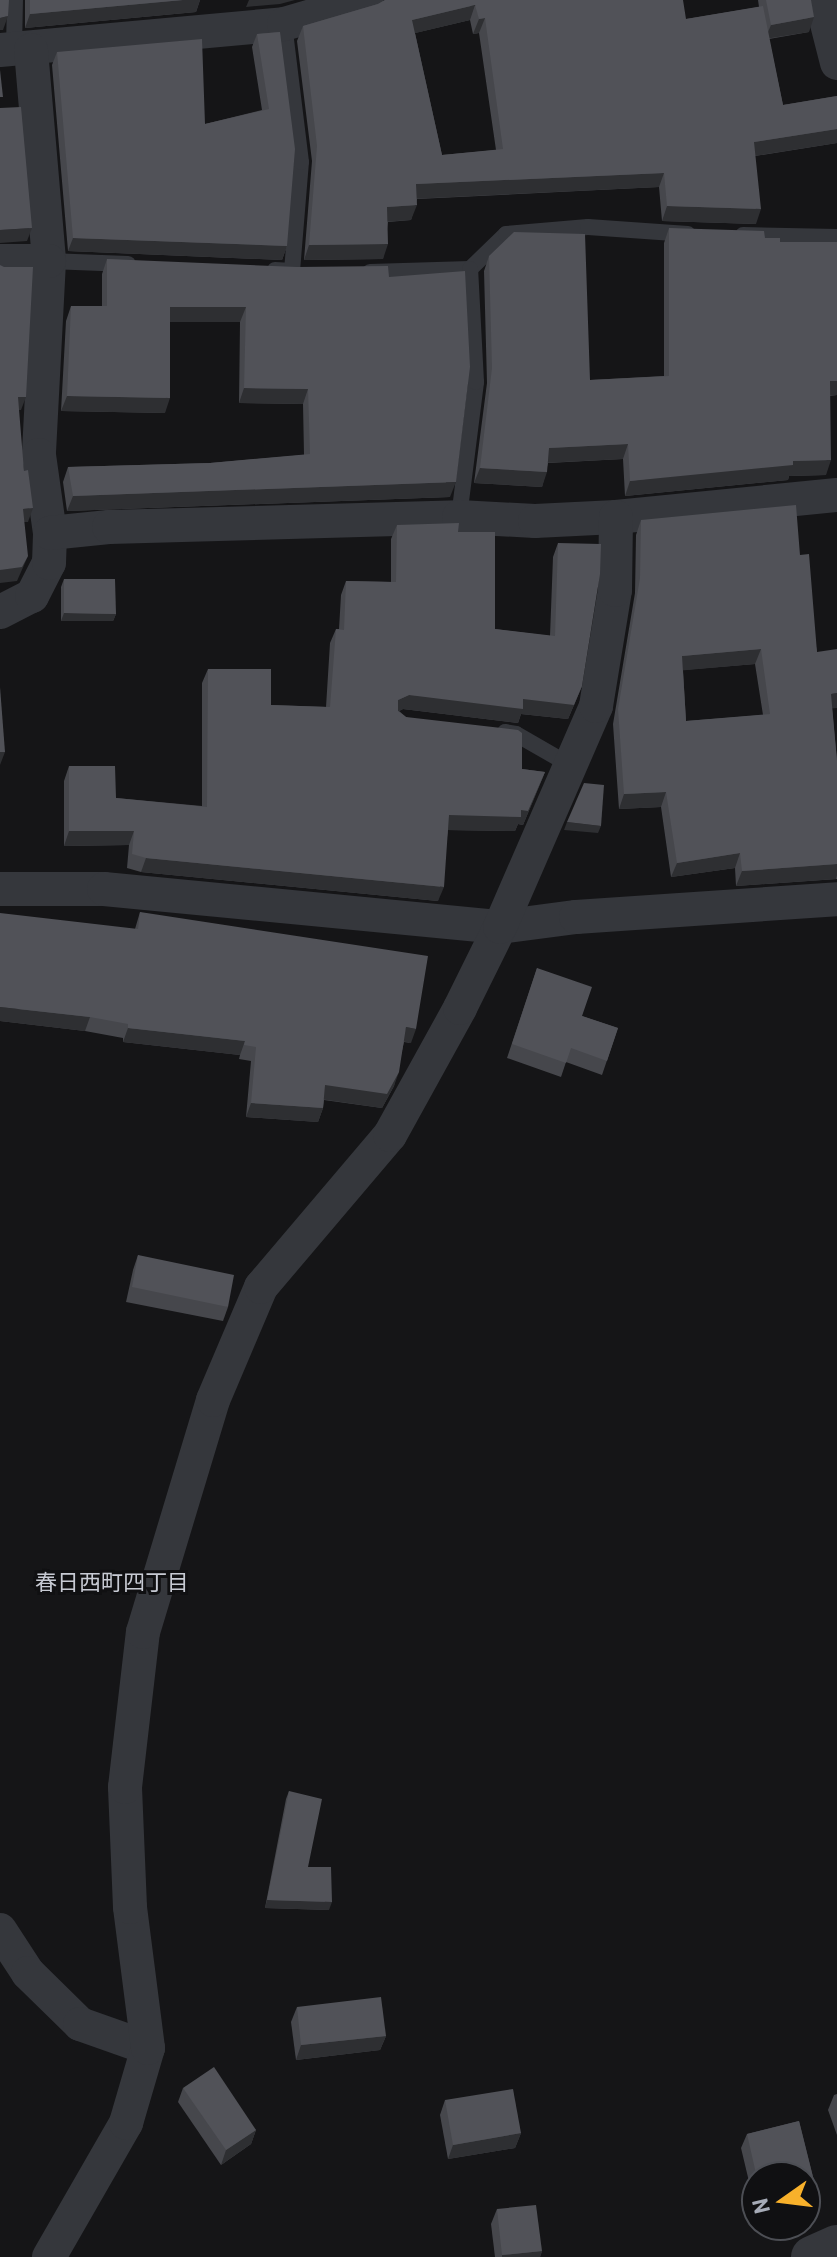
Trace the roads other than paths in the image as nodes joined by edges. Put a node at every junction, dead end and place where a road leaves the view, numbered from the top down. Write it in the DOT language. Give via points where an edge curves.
graph roads {
  1 [pos="15,0"];
  2 [pos="367,0"];
  3 [pos="821,0"];
  4 [pos="295,14"];
  5 [pos="15,50"];
  6 [pos="837,63"];
  7 [pos="837,237"];
  8 [pos="0,261"];
  9 [pos="49,261"];
  10 [pos="140,265"];
  11 [pos="470,269"];
  12 [pos="262,270"];
  13 [pos="345,273"];
  14 [pos="837,495"];
  15 [pos="459,517"];
  16 [pos="616,517"];
  17 [pos="50,533"];
  18 [pos="0,612"];
  19 [pos="488,730"];
  20 [pos="570,765"];
  21 [pos="0,889"];
  22 [pos="837,899"];
  23 [pos="500,927"];
  24 [pos="0,1930"];
  25 [pos="148,2048"];
  26 [pos="837,2246"];
  27 [pos="49,2257"];
  28 [pos="812,2257"];
  1 -- 5 [label="lane"];
  2 -- 4 [label="street"];
  3 -- 6 [label="street"];
  4 -- 5 [label="street"];
  4 -- 12 [label="lane" via="288,81 301,162 299,271"];
  5 -- 9 [label="street"];
  7 -- 11 [label="lane" via="588,227 506,234"];
  8 -- 9 [label="street"];
  9 -- 10 [label="lane"];
  9 -- 17 [label="street" via="39,455"];
  11 -- 13 [label="lane"];
  11 -- 15 [label="lane" via="476,382"];
  14 -- 16 [label="street"];
  15 -- 16 [label="street"];
  15 -- 17 [label="street"];
  16 -- 20 [label="street" via="615,590 596,706"];
  17 -- 18 [label="street" via="49,563 32,596"];
  19 -- 20 [label="lane" via="516,734"];
  20 -- 23 [label="street"];
  21 -- 23 [label="street" via="104,889"];
  22 -- 23 [label="street"];
  23 -- 25 [label="street" via="390,1135 261,1287 213,1400 143,1632 125,1787 130,1907"];
  24 -- 25 [label="street" via="28,1973 80,2024"];
  25 -- 27 [label="street" via="126,2123"];
  26 -- 28 [label="street"];
}
